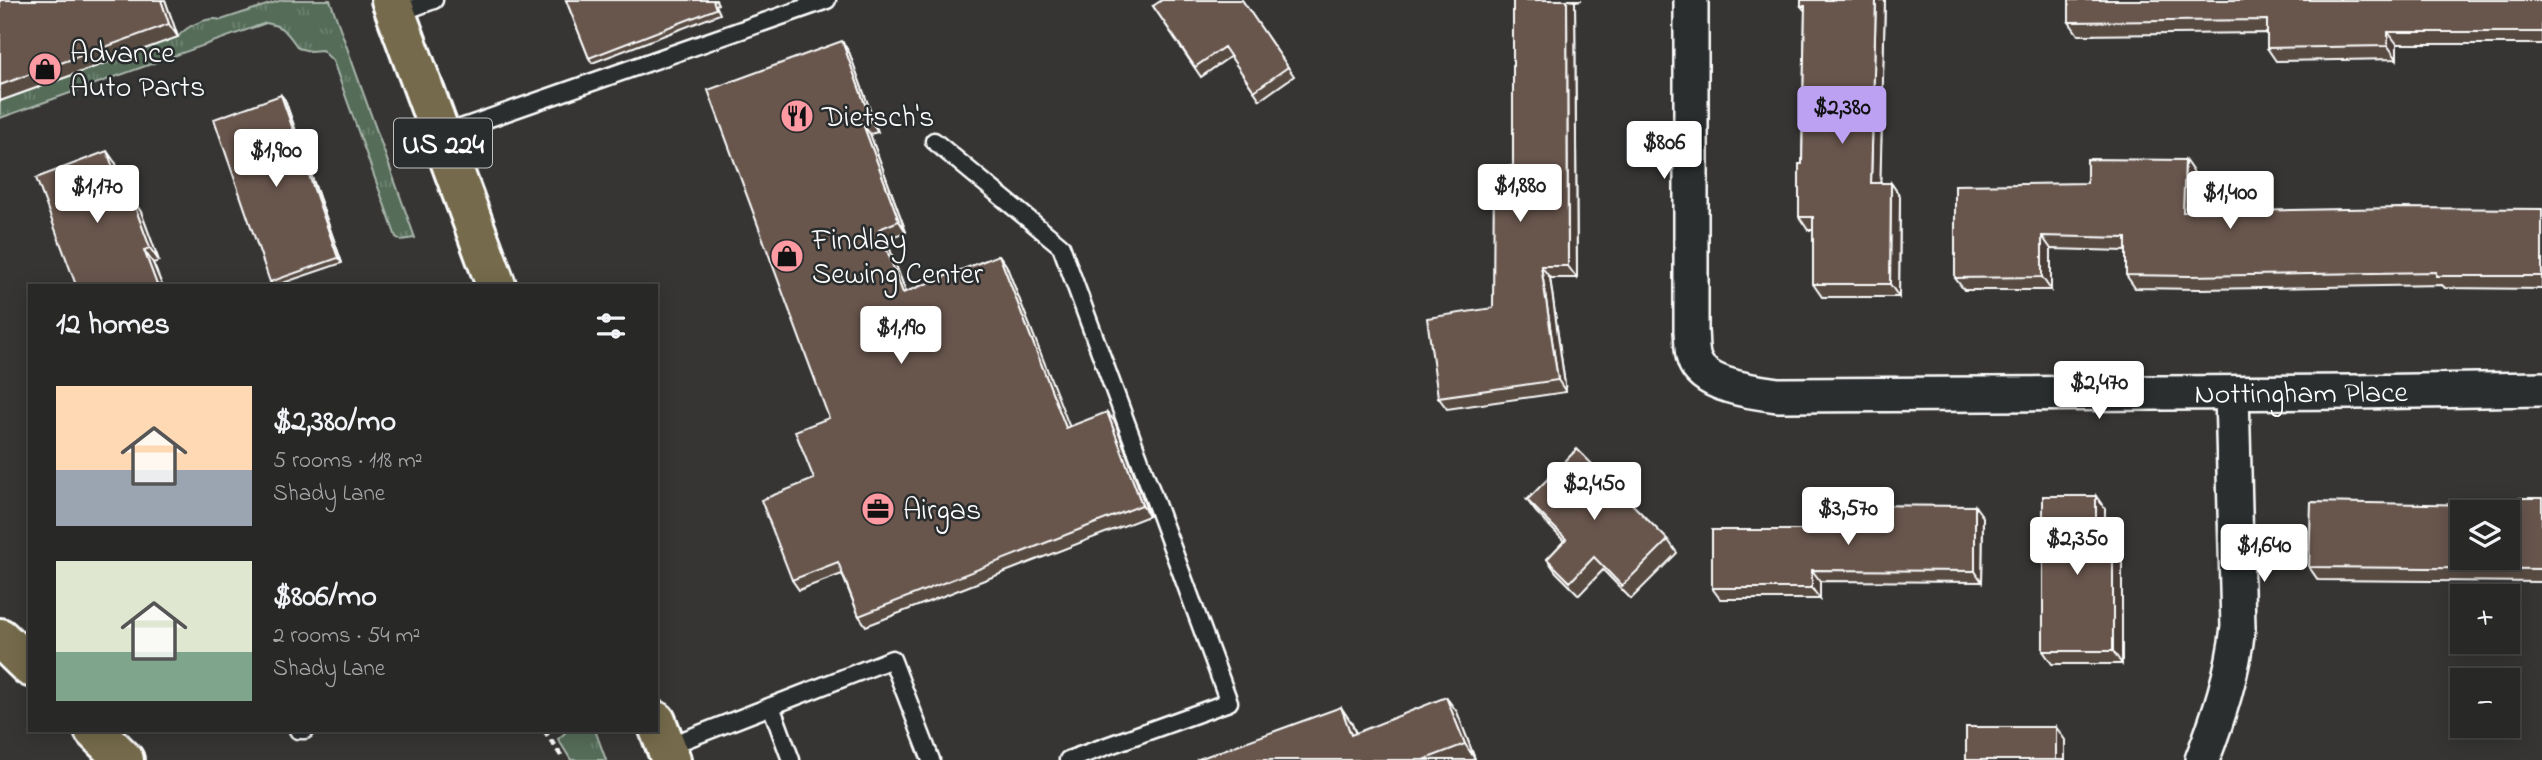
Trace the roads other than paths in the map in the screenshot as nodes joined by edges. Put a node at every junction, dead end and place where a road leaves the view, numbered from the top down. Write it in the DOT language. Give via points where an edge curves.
graph roads {
  1 [pos="434,0"];
  2 [pos="827,0"];
  3 [pos="1691,0"];
  4 [pos="393,7"];
  5 [pos="441,135"];
  6 [pos="934,141"];
  7 [pos="496,284"];
  8 [pos="2542,389"];
  9 [pos="2232,393"];
  10 [pos="0,638"];
  11 [pos="28,665"];
  12 [pos="771,706"];
  13 [pos="96,732"];
  14 [pos="664,743"];
  15 [pos="124,760"];
  16 [pos="791,760"];
  17 [pos="931,760"];
  18 [pos="1068,760"];
  19 [pos="2203,760"];
  1 -- 4 [label="lane"];
  2 -- 5 [label="lane"];
  3 -- 9 [label="street, Nottingham Place" via="1690,331 1694,360 1713,380 1778,395"];
  4 -- 5 [label="main road, US 224"];
  5 -- 7 [label="main road, US 224"];
  6 -- 18 [label="lane" via="1061,246 1229,702"];
  8 -- 9 [label="street, Nottingham Place"];
  9 -- 19 [label="street" via="2238,627 2221,711"];
  10 -- 11 [label="main road"];
  12 -- 14 [label="lane"];
  12 -- 16 [label="lane"];
  12 -- 17 [label="lane" via="892,659"];
  13 -- 15 [label="main road"];
}
